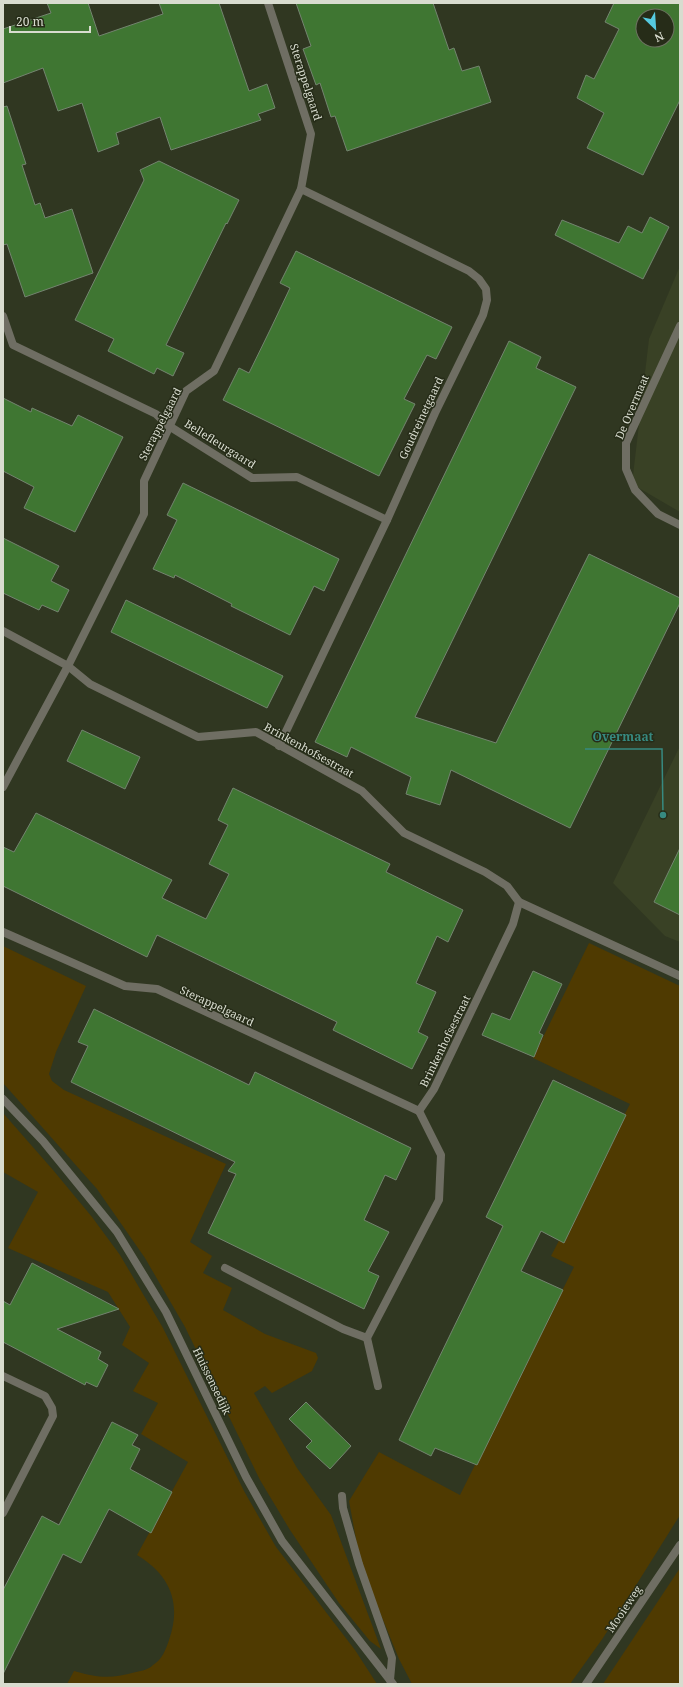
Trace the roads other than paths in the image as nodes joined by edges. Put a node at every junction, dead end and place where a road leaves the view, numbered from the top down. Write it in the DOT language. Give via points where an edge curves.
graph roads {
  1 [pos="268,3"];
  2 [pos="301,189"];
  3 [pos="3,316"];
  4 [pos="680,326"];
  5 [pos="169,426"];
  6 [pos="387,520"];
  7 [pos="680,525"];
  8 [pos="3,631"];
  9 [pos="68,666"];
  10 [pos="279,746"];
  11 [pos="3,787"];
  12 [pos="519,902"];
  13 [pos="3,932"];
  14 [pos="680,976"];
  15 [pos="3,1099"];
  16 [pos="419,1111"];
  17 [pos="225,1268"];
  18 [pos="367,1338"];
  19 [pos="3,1376"];
  20 [pos="378,1386"];
  21 [pos="342,1496"];
  22 [pos="3,1513"];
  23 [pos="680,1545"];
  24 [pos="391,1682"];
  25 [pos="586,1684"];
  1 -- 2 [label="street, Sterappelgaard" via="312,134"];
  2 -- 5 [label="street, Sterappelgaard" via="214,372 186,391"];
  2 -- 6 [label="street, Goudreinetgaard" via="469,271 479,279 486,290 487,300 483,315"];
  3 -- 5 [label="street, Bellefleurgaard" via="13,344 156,414"];
  4 -- 7 [label="street, De Overmaat" via="626,443 626,469 635,490 658,514"];
  5 -- 6 [label="street, Bellefleurgaard" via="252,478 297,477"];
  5 -- 9 [label="street, Sterappelgaard" via="144,481 144,514"];
  6 -- 10 [label="street, Goudreinetgaard"];
  8 -- 9 [label="street, Brinkenhofsestraat"];
  9 -- 10 [label="street, Brinkenhofsestraat" via="90,684 198,737 256,732"];
  9 -- 11 [label="street, Sterappelgaard"];
  10 -- 12 [label="street, Brinkenhofsestraat" via="362,792 404,833 485,872 507,886"];
  12 -- 14 [label="street, Brinkenhofsestraat"];
  12 -- 16 [label="street, Brinkenhofsestraat" via="513,924 434,1090"];
  13 -- 16 [label="street, Sterappelgaard" via="125,986 157,989"];
  15 -- 24 [label="street, Huissensedijk" via="43,1141 117,1232 166,1312 246,1477 282,1540"];
  16 -- 18 [label="street" via="441,1155 439,1200"];
  17 -- 18 [label="street" via="343,1329"];
  18 -- 20 [label="street"];
  19 -- 22 [label="street" via="45,1396 52,1408 53,1416"];
  21 -- 24 [label="street, Huissensedijk" via="359,1564 392,1658"];
  23 -- 25 [label="street, Mooieweg"];
}
